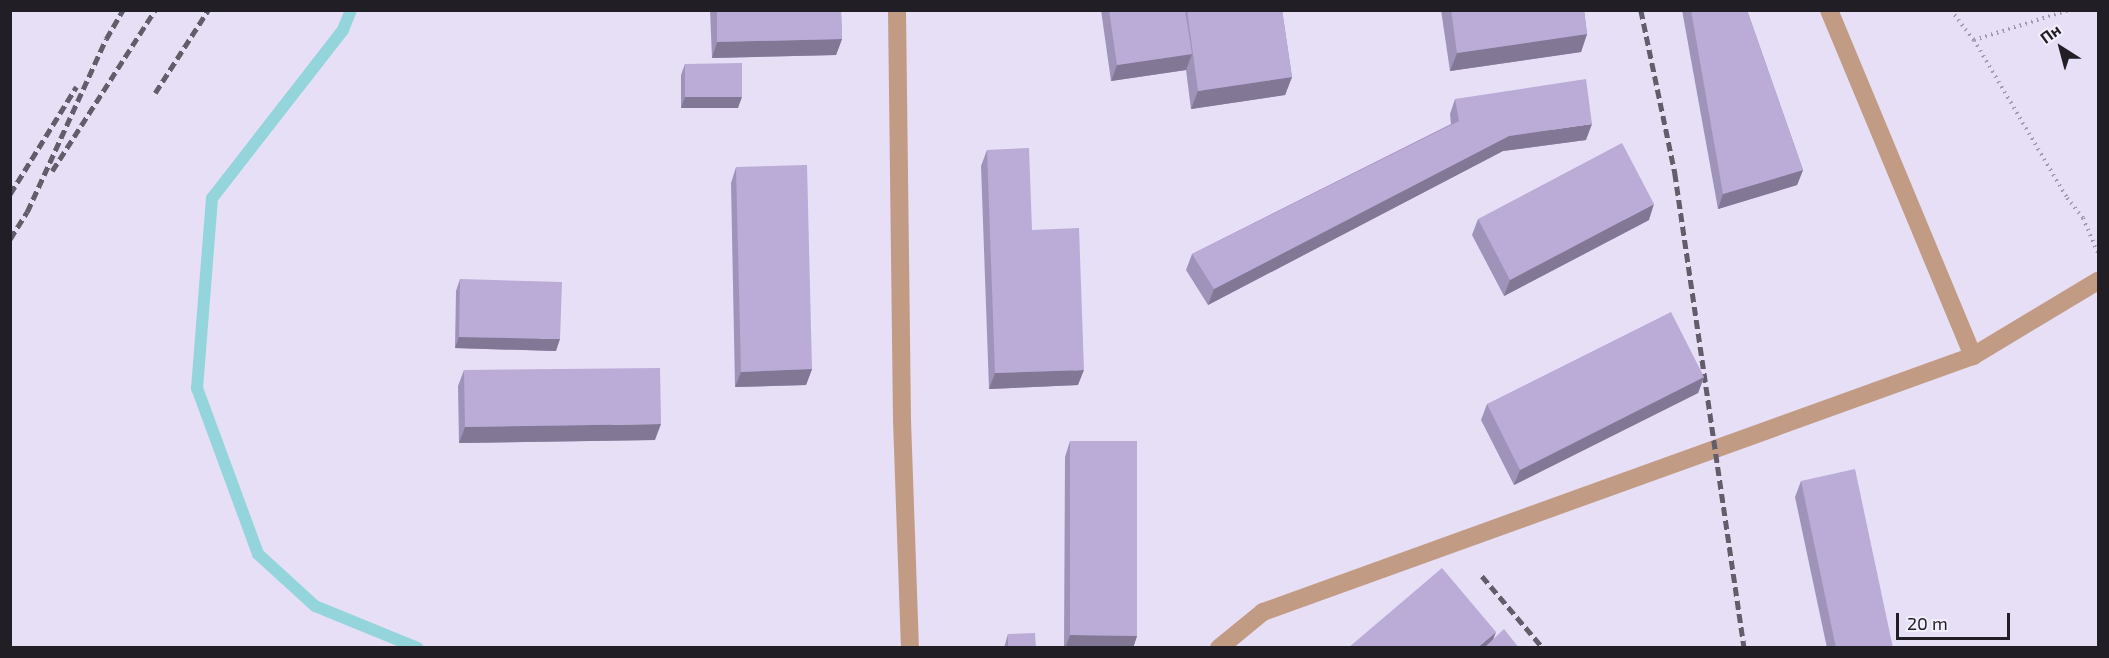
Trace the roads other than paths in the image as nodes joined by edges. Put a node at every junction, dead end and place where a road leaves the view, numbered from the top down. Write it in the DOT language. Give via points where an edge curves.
graph roads {
  1 [pos="897,10"];
  2 [pos="1828,10"];
  3 [pos="2098,281"];
  4 [pos="1973,356"];
  5 [pos="910,648"];
  6 [pos="1219,648"];
  1 -- 5 [label="lane" via="902,420"];
  2 -- 4 [label="lane"];
  3 -- 4 [label="lane"];
  4 -- 6 [label="lane" via="1263,612"];
}
